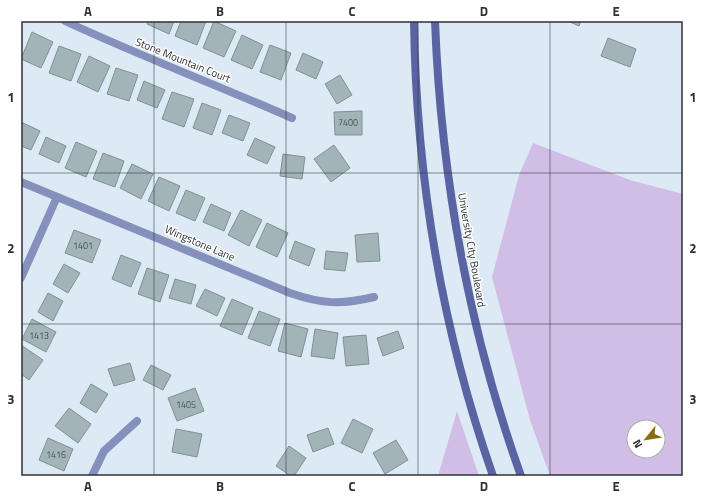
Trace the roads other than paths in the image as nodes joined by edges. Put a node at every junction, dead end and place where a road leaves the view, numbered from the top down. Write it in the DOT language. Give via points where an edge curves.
graph roads {
  1 [pos="65,21"];
  2 [pos="414,21"];
  3 [pos="435,21"];
  4 [pos="292,118"];
  5 [pos="21,182"];
  6 [pos="57,197"];
  7 [pos="21,278"];
  8 [pos="374,297"];
  9 [pos="137,421"];
  10 [pos="92,476"];
  11 [pos="493,476"];
  12 [pos="521,476"];
  1 -- 4 [label="street, Stone Mountain Court" via="137,54"];
  2 -- 11 [label="main road" via="418,125 436,255 461,367"];
  3 -- 12 [label="main road, University City Boulevard" via="440,120 466,284 483,361 501,422"];
  5 -- 6 [label="street, Wingstone Lane"];
  6 -- 7 [label="street"];
  6 -- 8 [label="street, Wingstone Lane" via="312,300 340,303"];
  9 -- 10 [label="street" via="104,451"];
}
